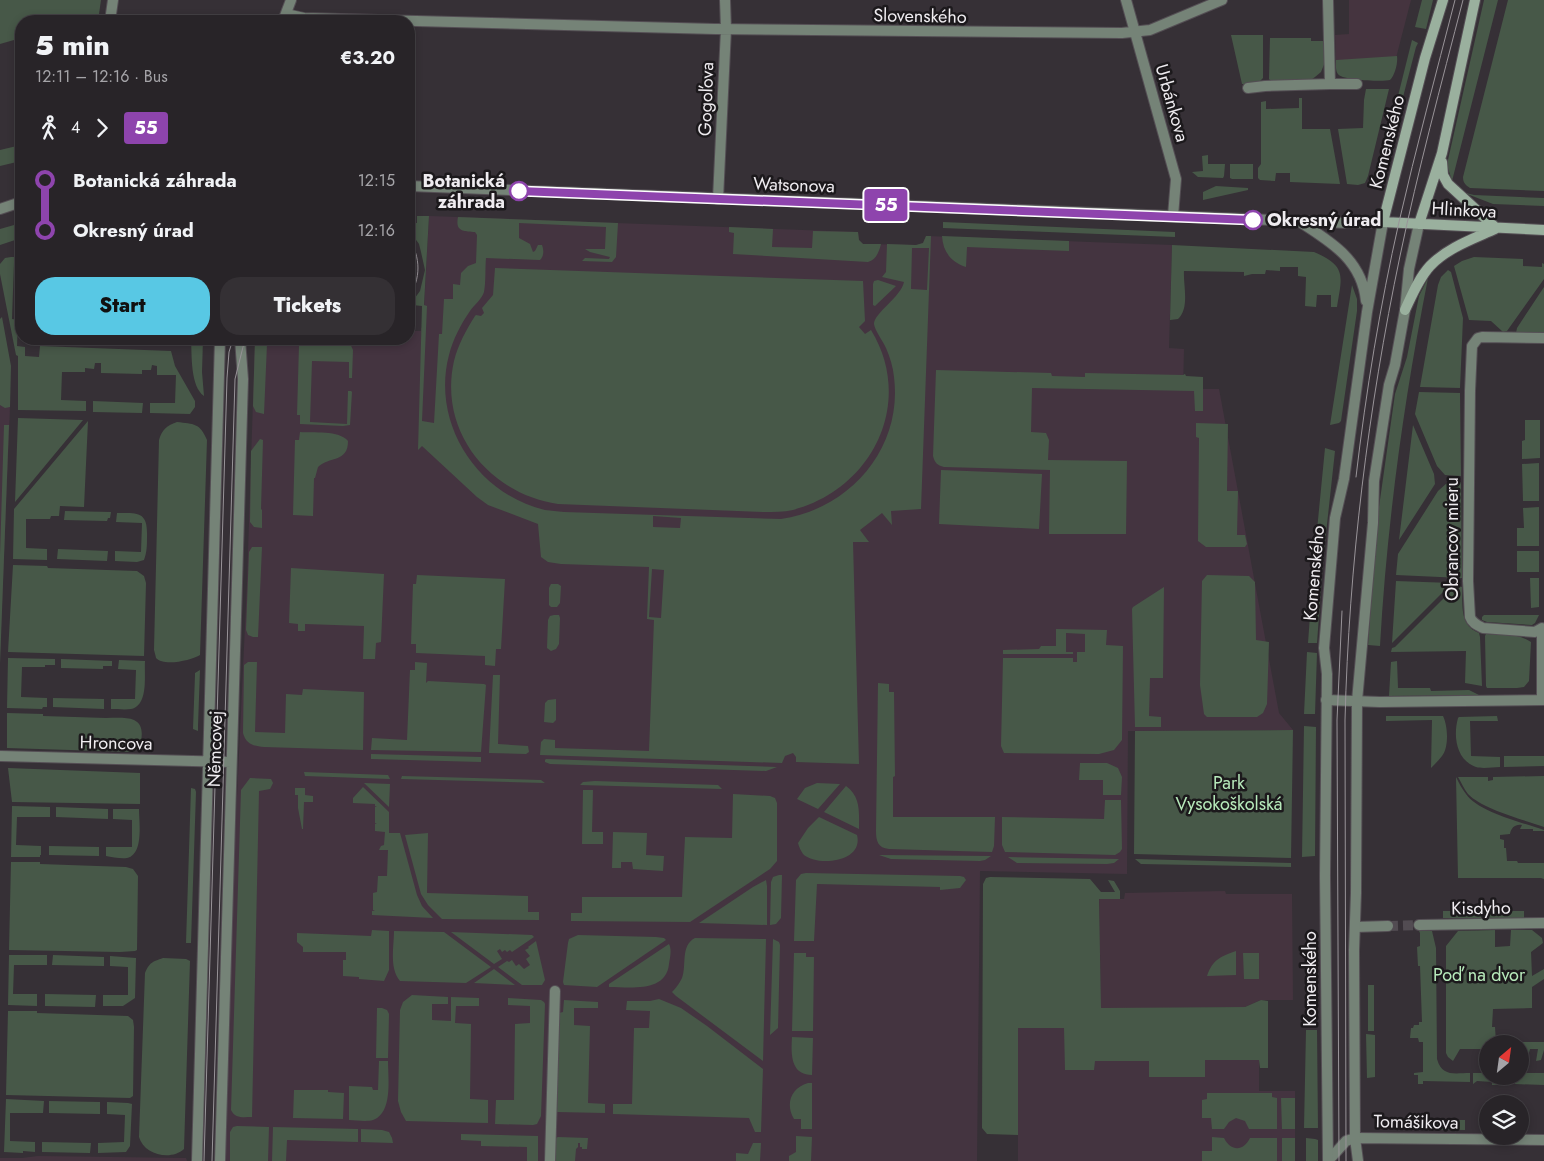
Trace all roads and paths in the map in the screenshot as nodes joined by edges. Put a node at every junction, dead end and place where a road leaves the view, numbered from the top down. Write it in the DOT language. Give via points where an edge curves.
graph roads {
  1 [pos="113,0"];
  2 [pos="291,0"];
  3 [pos="726,0"];
  4 [pos="1126,0"];
  5 [pos="1222,0"];
  6 [pos="1328,0"];
  7 [pos="1443,0"];
  8 [pos="1475,0"];
  9 [pos="111,15"];
  10 [pos="285,15"];
  11 [pos="415,21"];
  12 [pos="726,29"];
  13 [pos="1135,33"];
  14 [pos="1330,84"];
  15 [pos="1357,84"];
  16 [pos="1248,88"];
  17 [pos="1442,153"];
  18 [pos="415,186"];
  19 [pos="718,199"];
  20 [pos="15,204"];
  21 [pos="0,209"];
  22 [pos="1173,216"];
  23 [pos="1299,221"];
  24 [pos="1383,222"];
  25 [pos="1419,224"];
  26 [pos="1496,228"];
  27 [pos="1544,230"];
  28 [pos="1404,310"];
  29 [pos="1367,312"];
  30 [pos="1544,338"];
  31 [pos="220,345"];
  32 [pos="240,345"];
  33 [pos="1326,700"];
  34 [pos="1543,700"];
  35 [pos="1357,701"];
  36 [pos="0,756"];
  37 [pos="208,762"];
  38 [pos="231,762"];
  39 [pos="1544,923"];
  40 [pos="1419,925"];
  41 [pos="1388,926"];
  42 [pos="1355,927"];
  43 [pos="555,991"];
  44 [pos="1355,1138"];
  45 [pos="1544,1140"];
  46 [pos="197,1161"];
  47 [pos="220,1161"];
  48 [pos="550,1161"];
  49 [pos="1328,1161"];
  50 [pos="1358,1161"];
  1 -- 9 [label="street"];
  2 -- 10 [label="street"];
  3 -- 12 [label="street, Gogoľova"];
  4 -- 13 [label="street, Urbánkova"];
  5 -- 13 [label="street, Slovenského"];
  6 -- 14 [label="street"];
  7 -- 24 [label="main road, Komenského" via="1424,58"];
  8 -- 17 [label="main road"];
  11 -- 12 [label="street, Slovenského"];
  12 -- 13 [label="street, Slovenského"];
  12 -- 19 [label="street, Gogoľova"];
  13 -- 22 [label="street, Urbánkova" via="1176,179"];
  14 -- 15 [label="street"];
  14 -- 16 [label="street"];
  17 -- 25 [label="main road"];
  17 -- 26 [label="main road" via="1442,172 1448,184"];
  18 -- 19 [label="street, Watsonova"];
  19 -- 22 [label="street, Watsonova"];
  20 -- 21 [label="street"];
  22 -- 23 [label="street, Watsonova"];
  23 -- 24 [label="street, Watsonova"];
  23 -- 29 [label="street" via="1343,253 1353,265 1363,286"];
  24 -- 25 [label="main road, Hlinkova"];
  24 -- 29 [label="street, Komenského"];
  25 -- 26 [label="main road, Hlinkova"];
  25 -- 28 [label="street"];
  26 -- 27 [label="main road, Hlinkova"];
  26 -- 28 [label="main road" via="1436,260 1422,277"];
  28 -- 35 [label="street" via="1374,481"];
  29 -- 33 [label="street, Komenského" via="1344,478 1335,518 1324,648"];
  30 -- 34 [label="street, Obrancov mieru" via="1482,336 1474,341 1470,401 1468,611 1471,621 1483,628 1534,632 1542,628"];
  31 -- 37 [label="street, Němcovej"];
  32 -- 38 [label="street, Němcovej" via="243,379"];
  33 -- 35 [label="street, Obrancov mieru"];
  33 -- 49 [label="street, Komenského"];
  34 -- 35 [label="street, Obrancov mieru"];
  35 -- 42 [label="street"];
  36 -- 37 [label="street, Hroncova"];
  37 -- 38 [label="street, Hroncova"];
  37 -- 46 [label="street, Němcovej"];
  38 -- 47 [label="street, Němcovej"];
  39 -- 40 [label="street, Kisdyho"];
  41 -- 42 [label="street"];
  42 -- 44 [label="street"];
  43 -- 48 [label="street"];
  44 -- 45 [label="street, Tomášikova"];
  44 -- 49 [label="street, Tomášikova" via="1346,1141"];
  44 -- 50 [label="street"];
}
